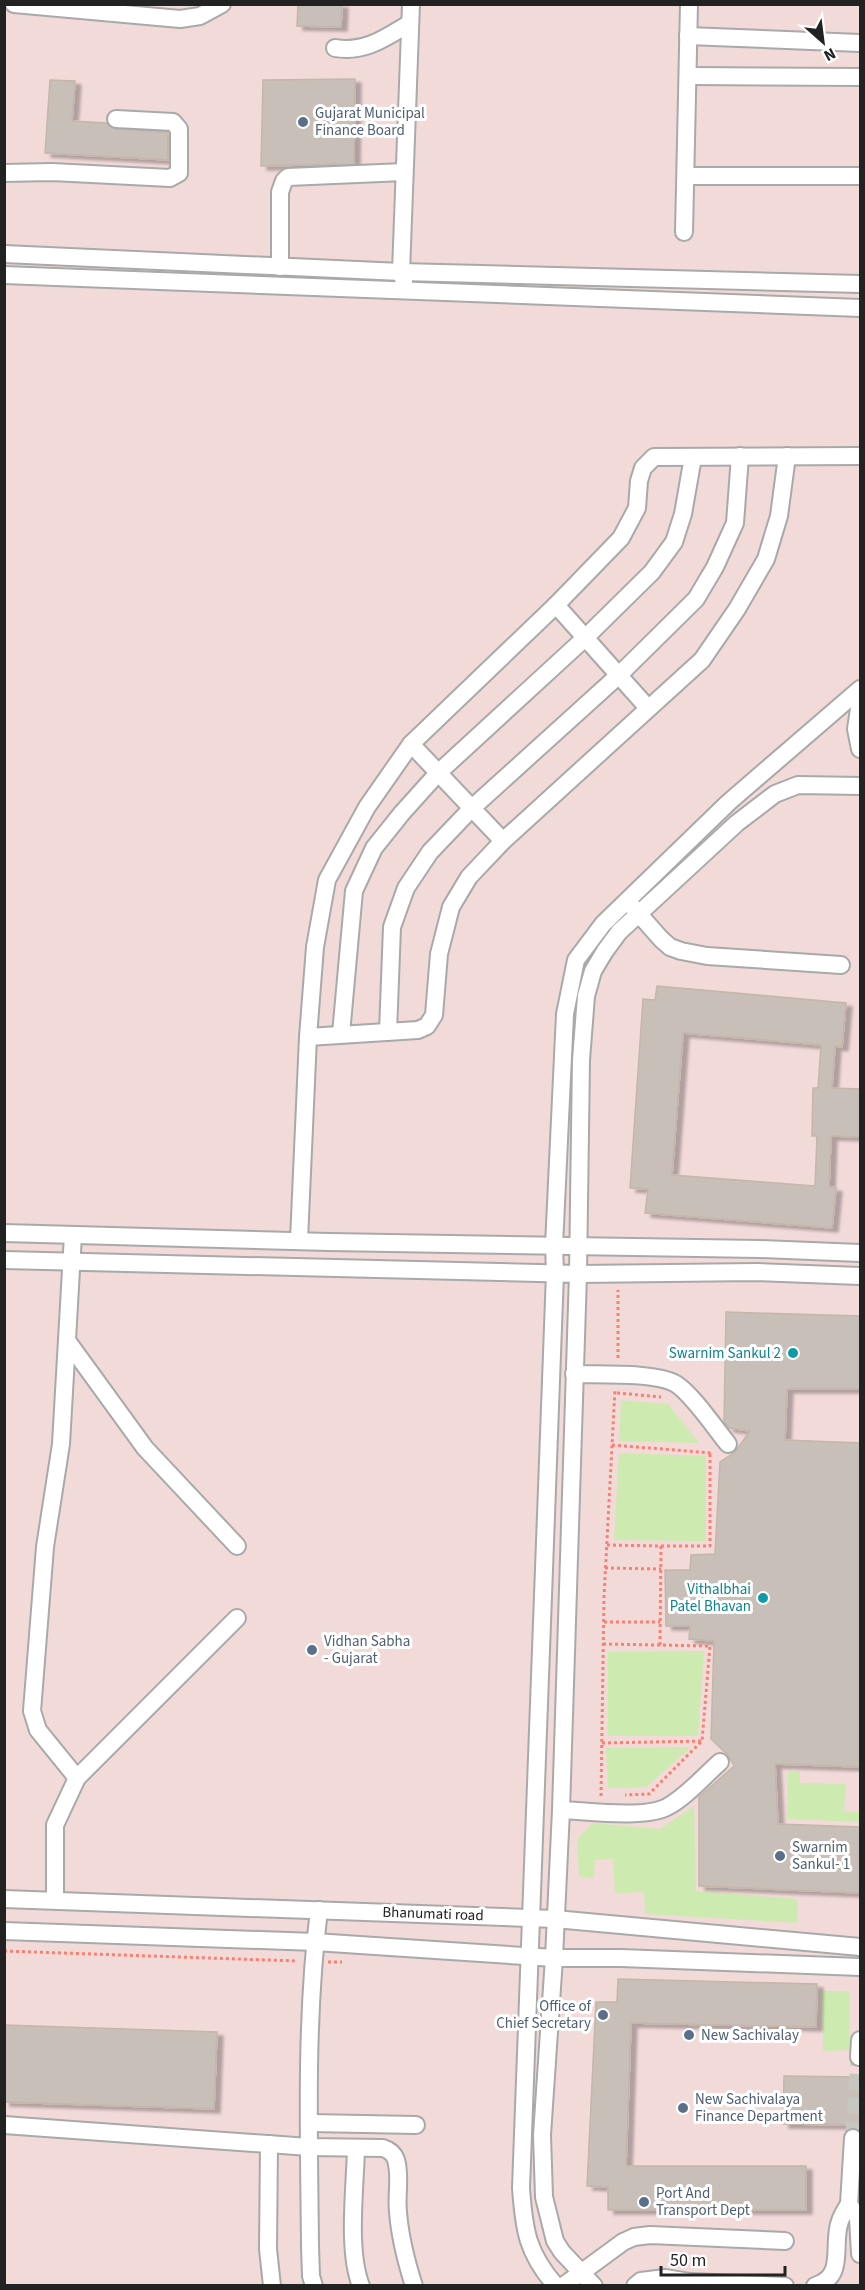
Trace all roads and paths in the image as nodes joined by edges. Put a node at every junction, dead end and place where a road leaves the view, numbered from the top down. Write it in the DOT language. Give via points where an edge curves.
graph roads {
  1 [pos="14,4"];
  2 [pos="222,4"];
  3 [pos="411,4"];
  4 [pos="689,4"];
  5 [pos="410,23"];
  6 [pos="688,36"];
  7 [pos="861,43"];
  8 [pos="335,48"];
  9 [pos="688,76"];
  10 [pos="861,77"];
  11 [pos="116,119"];
  12 [pos="404,172"];
  13 [pos="4,173"];
  14 [pos="686,176"];
  15 [pos="861,177"];
  16 [pos="684,232"];
  17 [pos="4,254"];
  18 [pos="238,265"];
  19 [pos="280,267"];
  20 [pos="401,272"];
  21 [pos="4,275"];
  22 [pos="237,284"];
  23 [pos="861,284"];
  24 [pos="406,290"];
  25 [pos="861,308"];
  26 [pos="740,456"];
  27 [pos="787,456"];
  28 [pos="861,456"];
  29 [pos="693,457"];
  30 [pos="556,605"];
  31 [pos="585,638"];
  32 [pos="618,675"];
  33 [pos="861,689"];
  34 [pos="861,702"];
  35 [pos="648,708"];
  36 [pos="411,744"];
  37 [pos="861,749"];
  38 [pos="438,773"];
  39 [pos="861,786"];
  40 [pos="472,808"];
  41 [pos="503,842"];
  42 [pos="633,907"];
  43 [pos="841,965"];
  44 [pos="388,1032"];
  45 [pos="341,1034"];
  46 [pos="308,1037"];
  47 [pos="4,1233"];
  48 [pos="73,1235"];
  49 [pos="299,1240"];
  50 [pos="329,1242"];
  51 [pos="554,1246"];
  52 [pos="578,1246"];
  53 [pos="861,1253"];
  54 [pos="4,1260"];
  55 [pos="72,1262"];
  56 [pos="328,1269"];
  57 [pos="555,1273"];
  58 [pos="578,1274"];
  59 [pos="858,1279"];
  60 [pos="619,1281"];
  61 [pos="68,1342"];
  62 [pos="574,1374"];
  63 [pos="618,1375"];
  64 [pos="615,1392"];
  65 [pos="670,1398"];
  66 [pos="705,1443"];
  67 [pos="728,1444"];
  68 [pos="612,1445"];
  69 [pos="712,1452"];
  70 [pos="607,1545"];
  71 [pos="237,1546"];
  72 [pos="661,1546"];
  73 [pos="606,1568"];
  74 [pos="661,1569"];
  75 [pos="237,1618"];
  76 [pos="604,1622"];
  77 [pos="660,1622"];
  78 [pos="603,1644"];
  79 [pos="660,1645"];
  80 [pos="702,1741"];
  81 [pos="602,1743"];
  82 [pos="720,1762"];
  83 [pos="77,1778"];
  84 [pos="611,1796"];
  85 [pos="621,1796"];
  86 [pos="561,1810"];
  87 [pos="4,1899"];
  88 [pos="55,1900"];
  89 [pos="319,1910"];
  90 [pos="531,1918"];
  91 [pos="555,1919"];
  92 [pos="4,1931"];
  93 [pos="315,1942"];
  94 [pos="861,1947"];
  95 [pos="4,1951"];
  96 [pos="530,1956"];
  97 [pos="554,1958"];
  98 [pos="315,1962"];
  99 [pos="349,1962"];
  100 [pos="861,1967"];
  101 [pos="861,2040"];
  102 [pos="859,2057"];
  103 [pos="310,2123"];
  104 [pos="4,2125"];
  105 [pos="416,2125"];
  106 [pos="853,2138"];
  107 [pos="269,2144"];
  108 [pos="309,2147"];
  109 [pos="356,2150"];
  110 [pos="849,2204"];
  111 [pos="785,2241"];
  112 [pos="861,2254"];
  113 [pos="581,2272"];
  114 [pos="272,2286"];
  115 [pos="314,2286"];
  116 [pos="361,2286"];
  117 [pos="414,2286"];
  118 [pos="556,2286"];
  119 [pos="563,2286"];
  120 [pos="594,2286"];
  121 [pos="635,2286"];
  122 [pos="785,2286"];
  123 [pos="815,2286"];
  1 -- 2 [label="street" via="180,20 200,16"];
  3 -- 5 [label="street"];
  4 -- 6 [label="street"];
  5 -- 8 [label="street" via="372,45 348,50"];
  5 -- 12 [label="street"];
  6 -- 7 [label="street"];
  6 -- 9 [label="street"];
  9 -- 10 [label="street"];
  9 -- 14 [label="street"];
  11 -- 13 [label="street" via="173,122 179,129 179,173 171,178"];
  12 -- 19 [label="street" via="288,177 280,192"];
  12 -- 20 [label="street"];
  14 -- 15 [label="street"];
  14 -- 16 [label="street"];
  17 -- 18 [label="street"];
  18 -- 19 [label="street"];
  18 -- 22 [label="street"];
  19 -- 20 [label="street"];
  20 -- 23 [label="street"];
  20 -- 24 [label="street"];
  21 -- 22 [label="street"];
  22 -- 24 [label="street"];
  24 -- 25 [label="street"];
  26 -- 27 [label="street"];
  26 -- 29 [label="street"];
  26 -- 32 [label="street" via="735,523 716,567 696,599"];
  27 -- 28 [label="street"];
  27 -- 35 [label="street" via="779,516 766,559 702,660"];
  29 -- 30 [label="street" via="654,457 644,468 637,508 621,538"];
  29 -- 31 [label="street" via="674,542 652,572"];
  30 -- 31 [label="street"];
  30 -- 36 [label="street"];
  31 -- 32 [label="street"];
  31 -- 38 [label="street"];
  32 -- 35 [label="street"];
  32 -- 40 [label="street"];
  33 -- 42 [label="street" via="729,802"];
  34 -- 37 [label="street" via="856,729"];
  35 -- 41 [label="street"];
  36 -- 38 [label="street"];
  36 -- 46 [label="street" via="367,807 327,880 315,947"];
  38 -- 40 [label="street"];
  38 -- 45 [label="street" via="374,848 354,891"];
  39 -- 42 [label="street" via="798,785 775,794"];
  40 -- 41 [label="street"];
  40 -- 44 [label="street" via="430,852 406,888 392,927"];
  41 -- 44 [label="street" via="469,877 451,907 439,954 434,1015 427,1026 417,1030"];
  42 -- 43 [label="street" via="670,947 681,951"];
  42 -- 51 [label="street" via="603,924 576,960 570,985 565,1014"];
  42 -- 52 [label="street" via="593,971 586,996"];
  44 -- 45 [label="street"];
  45 -- 46 [label="street"];
  46 -- 49 [label="street"];
  47 -- 48 [label="street"];
  48 -- 49 [label="street"];
  48 -- 55 [label="street"];
  49 -- 50 [label="street"];
  50 -- 51 [label="street"];
  50 -- 56 [label="street"];
  51 -- 52 [label="street"];
  51 -- 57 [label="street"];
  52 -- 53 [label="street"];
  52 -- 58 [label="street"];
  54 -- 55 [label="street"];
  55 -- 56 [label="street"];
  55 -- 61 [label="street"];
  56 -- 57 [label="street"];
  57 -- 58 [label="street"];
  57 -- 90 [label="street"];
  58 -- 59 [label="street" via="758,1272"];
  58 -- 62 [label="street"];
  60 -- 63 [label="path"];
  61 -- 71 [label="street" via="145,1448"];
  61 -- 83 [label="street" via="62,1444 45,1547 33,1711 38,1730"];
  62 -- 63 [label="street"];
  62 -- 86 [label="street"];
  63 -- 64 [label="path"];
  63 -- 67 [label="street" via="663,1378 677,1384"];
  64 -- 65 [label="path"];
  64 -- 68 [label="path"];
  66 -- 69 [label="path"];
  68 -- 69 [label="path"];
  68 -- 70 [label="path"];
  69 -- 72 [label="path" via="710,1546"];
  70 -- 72 [label="path"];
  70 -- 73 [label="path"];
  72 -- 74 [label="path"];
  73 -- 74 [label="path"];
  73 -- 76 [label="path"];
  74 -- 77 [label="path"];
  75 -- 83 [label="street"];
  76 -- 77 [label="path"];
  76 -- 78 [label="path"];
  77 -- 79 [label="path"];
  78 -- 79 [label="path"];
  78 -- 81 [label="path"];
  79 -- 80 [label="path" via="710,1646"];
  80 -- 81 [label="path"];
  80 -- 85 [label="path" via="649,1794"];
  81 -- 84 [label="path" via="601,1797"];
  82 -- 86 [label="street" via="680,1798 650,1813"];
  83 -- 88 [label="street" via="55,1825"];
  86 -- 91 [label="street"];
  87 -- 88 [label="street, Bhanumati road"];
  88 -- 89 [label="street, Bhanumati road"];
  89 -- 90 [label="street, Bhanumati road"];
  89 -- 93 [label="street"];
  90 -- 91 [label="street, Bhanumati road"];
  90 -- 96 [label="street"];
  91 -- 94 [label="street, Bhanumati road"];
  91 -- 97 [label="street"];
  92 -- 93 [label="street"];
  93 -- 96 [label="street"];
  93 -- 98 [label="street"];
  95 -- 98 [label="path"];
  96 -- 97 [label="street"];
  96 -- 118 [label="street" via="523,2214 531,2251"];
  97 -- 100 [label="street"];
  97 -- 113 [label="street" via="542,2135 544,2197 555,2241"];
  98 -- 99 [label="path"];
  98 -- 103 [label="street" via="310,2026"];
  101 -- 102 [label="street"];
  103 -- 105 [label="street"];
  103 -- 108 [label="street"];
  104 -- 107 [label="street"];
  106 -- 110 [label="street"];
  107 -- 108 [label="street"];
  107 -- 114 [label="street" via="268,2249"];
  108 -- 109 [label="street"];
  108 -- 115 [label="street"];
  109 -- 116 [label="street" via="353,2244"];
  109 -- 117 [label="street" via="383,2148 395,2158 402,2248"];
  110 -- 112 [label="street" via="858,2218"];
  110 -- 123 [label="street" via="839,2221 835,2270 826,2282"];
  111 -- 113 [label="street" via="634,2237"];
  113 -- 119 [label="street"];
  113 -- 120 [label="street"];
  121 -- 122 [label="street" via="641,2281 665,2278"];
}
